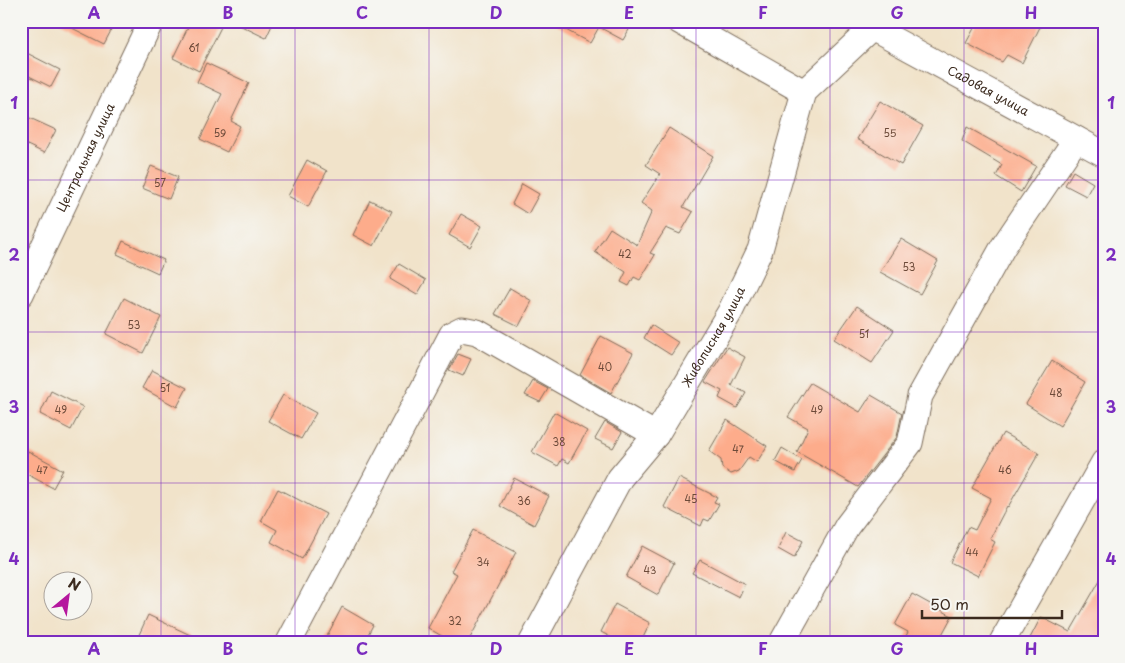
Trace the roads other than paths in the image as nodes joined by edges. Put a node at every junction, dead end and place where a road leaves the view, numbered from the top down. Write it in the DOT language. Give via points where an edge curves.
graph roads {
  1 [pos="151,21"];
  2 [pos="679,21"];
  3 [pos="873,25"];
  4 [pos="804,92"];
  5 [pos="1076,139"];
  6 [pos="1104,154"];
  7 [pos="21,294"];
  8 [pos="656,434"];
  9 [pos="1104,462"];
  10 [pos="289,642"];
  11 [pos="532,642"];
  12 [pos="782,642"];
  13 [pos="1002,642"];
  1 -- 7 [label="street, Центральная улица"];
  2 -- 4 [label="street"];
  3 -- 4 [label="street"];
  3 -- 5 [label="street, Садовая улица"];
  4 -- 8 [label="street, Живописная улица" via="760,250 730,312"];
  5 -- 6 [label="street, Садовая улица"];
  5 -- 12 [label="street" via="1003,246 920,396 910,443 847,526"];
  8 -- 10 [label="street" via="477,332 462,329 452,334"];
  8 -- 11 [label="street, Живописная улица" via="620,478"];
  9 -- 13 [label="street"];
}
